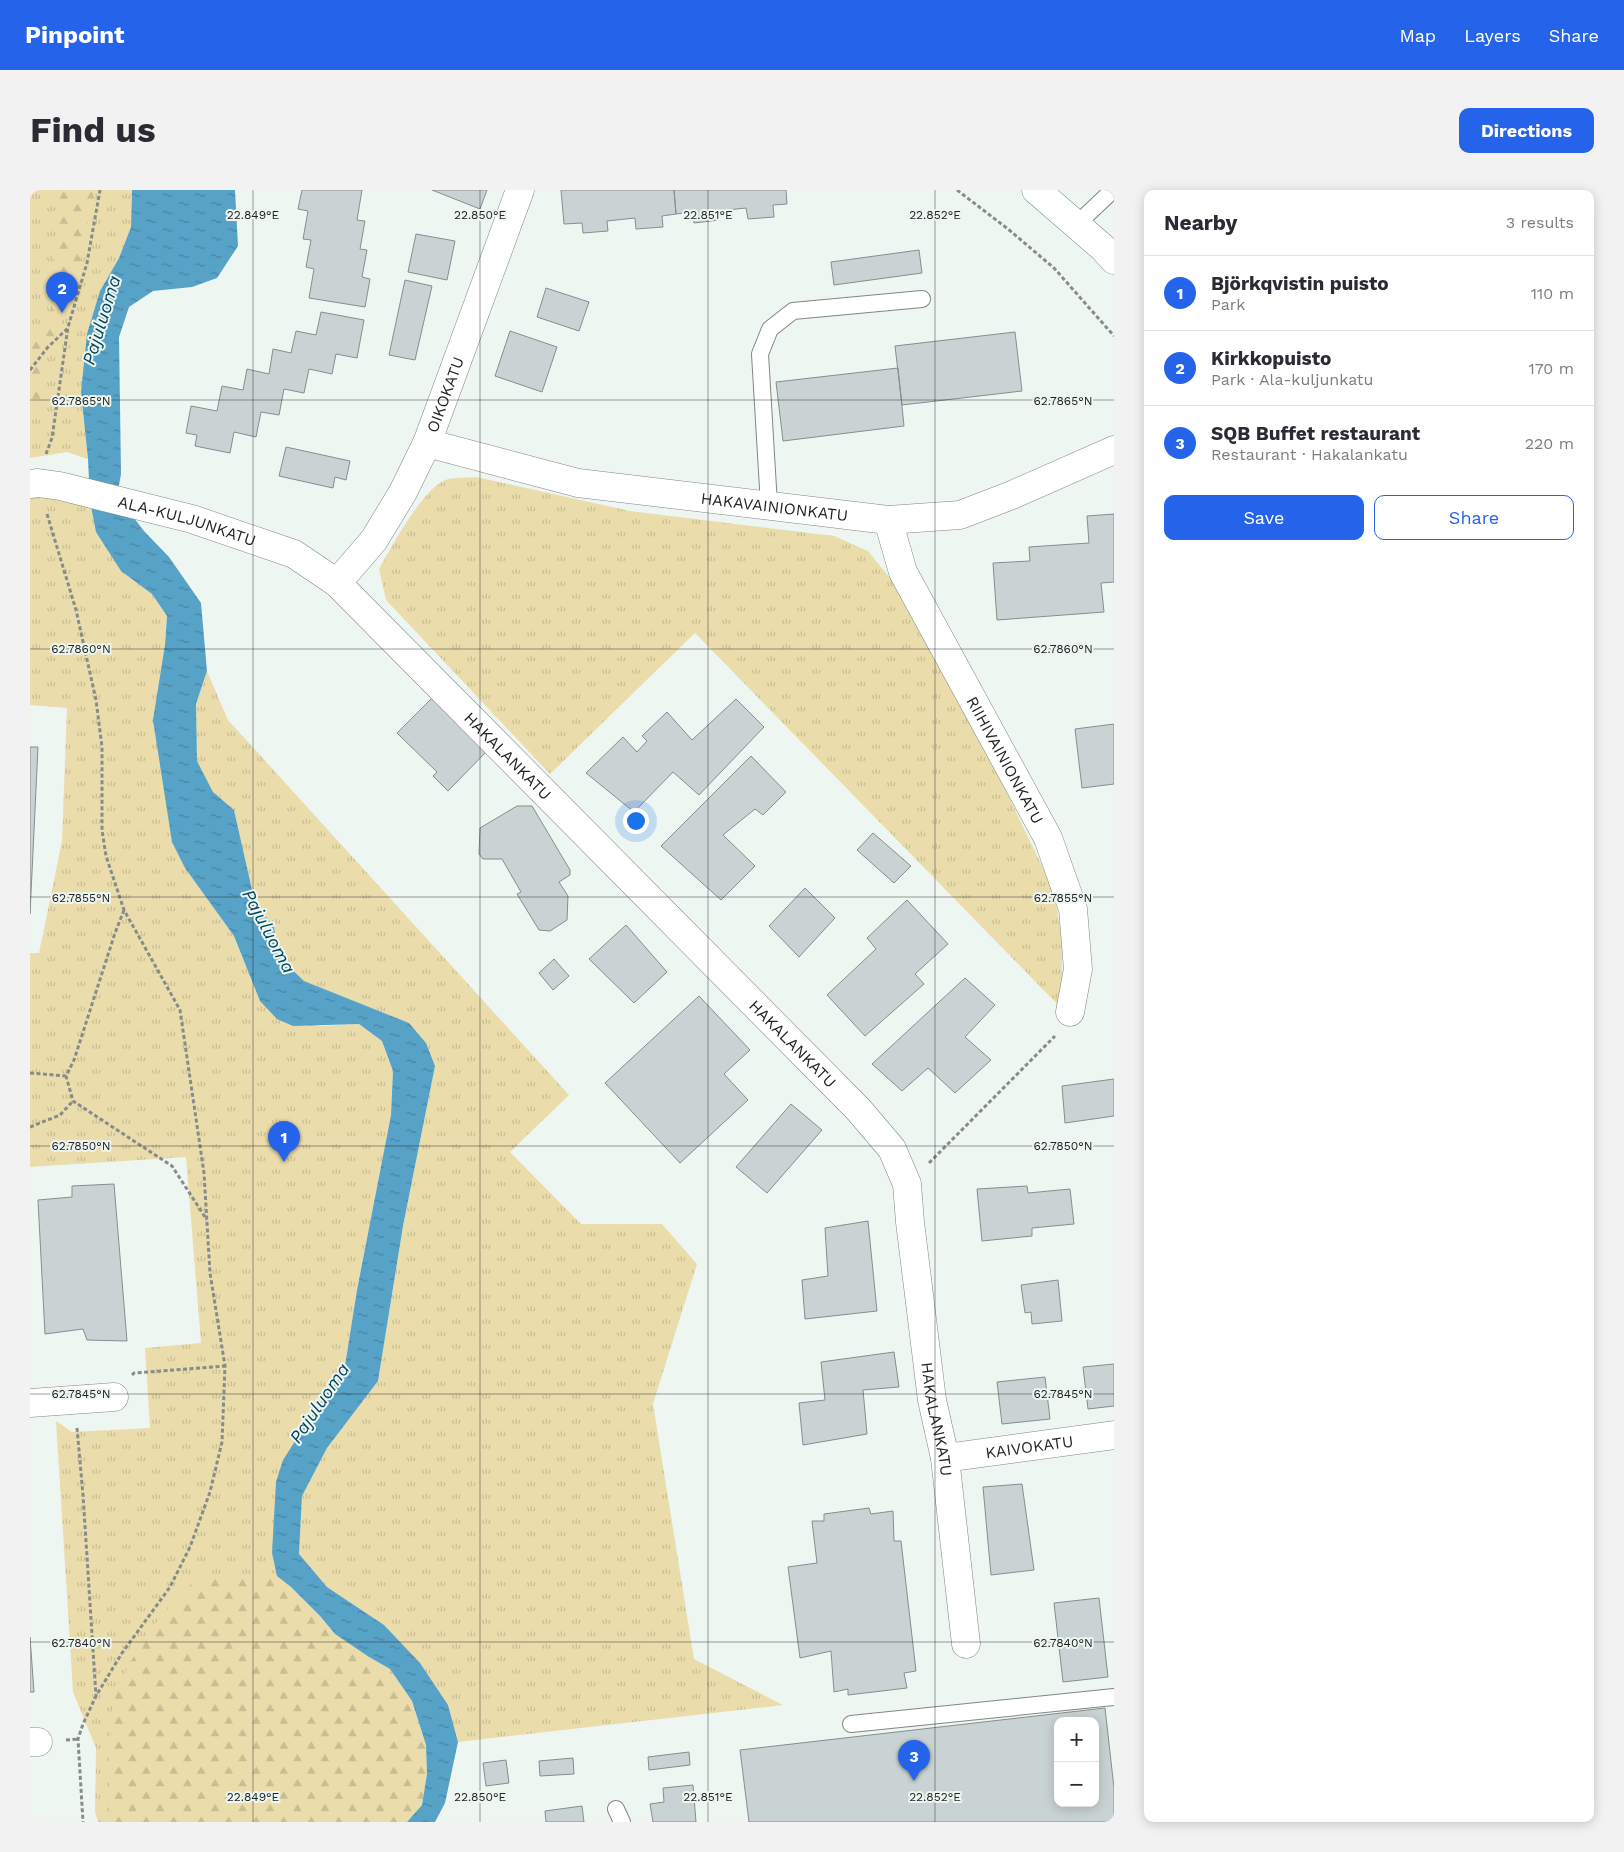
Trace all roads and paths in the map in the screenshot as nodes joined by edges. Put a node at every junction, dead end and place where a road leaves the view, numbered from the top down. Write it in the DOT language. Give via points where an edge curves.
graph roads {
  1 [pos="100,190"];
  2 [pos="520,190"];
  3 [pos="957,190"];
  4 [pos="1036,190"];
  5 [pos="1113,190"];
  6 [pos="1076,224"];
  7 [pos="1114,260"];
  8 [pos="922,299"];
  9 [pos="68,327"];
  10 [pos="1114,336"];
  11 [pos="30,370"];
  12 [pos="427,443"];
  13 [pos="1114,450"];
  14 [pos="34,483"];
  15 [pos="769,505"];
  16 [pos="888,520"];
  17 [pos="337,583"];
  18 [pos="124,910"];
  19 [pos="1070,1012"];
  20 [pos="30,1073"];
  21 [pos="66,1076"];
  22 [pos="74,1101"];
  23 [pos="30,1127"];
  24 [pos="907,1184"];
  25 [pos="208,1221"];
  26 [pos="225,1366"];
  27 [pos="114,1397"];
  28 [pos="74,1400"];
  29 [pos="30,1403"];
  30 [pos="1114,1435"];
  31 [pos="945,1458"];
  32 [pos="966,1644"];
  33 [pos="96,1696"];
  34 [pos="1114,1697"];
  35 [pos="851,1724"];
  36 [pos="83,1822"];
  1 -- 9 [label="path" via="87,263"];
  2 -- 12 [label="street, OIKOKATU"];
  3 -- 10 [label="path" via="1054,268"];
  4 -- 6 [label="street"];
  5 -- 6 [label="lane"];
  6 -- 7 [label="street"];
  8 -- 15 [label="lane" via="793,311 770,329 760,354"];
  9 -- 11 [label="path"];
  9 -- 14 [label="path" via="52,438"];
  12 -- 15 [label="street, HAKAVAINIONKATU" via="578,483"];
  12 -- 17 [label="street, OIKOKATU" via="374,540"];
  13 -- 16 [label="street, HAKAVAINIONKATU" via="960,515"];
  14 -- 17 [label="street, ALA-KULJUNKATU" via="125,501 192,519 294,554"];
  14 -- 18 [label="path" via="76,610 96,700 102,747 102,830 106,856"];
  15 -- 16 [label="street, HAKAVAINIONKATU"];
  16 -- 19 [label="street, RIIHIVAINIONKATU" via="904,572 1051,847 1073,909 1078,969"];
  17 -- 24 [label="street, HAKALANKATU" via="858,1109 892,1149"];
  18 -- 21 [label="path"];
  18 -- 25 [label="path" via="180,1010"];
  19 -- 24 [label="path" via="1057,1033"];
  20 -- 21 [label="path"];
  21 -- 22 [label="path"];
  22 -- 23 [label="path" via="60,1115"];
  22 -- 25 [label="path" via="172,1166"];
  24 -- 31 [label="street, HAKALANKATU" via="932,1400"];
  25 -- 26 [label="path" via="210,1273"];
  26 -- 27 [label="path" via="134,1373"];
  26 -- 33 [label="path" via="222,1442 210,1492 190,1546 170,1587 122,1653"];
  27 -- 28 [label="street"];
  28 -- 29 [label="street"];
  28 -- 33 [label="path" via="84,1495"];
  30 -- 31 [label="street, KAIVOKATU"];
  31 -- 32 [label="street, HAKALANKATU"];
  33 -- 36 [label="path" via="78,1739"];
  34 -- 35 [label="lane"];
}
